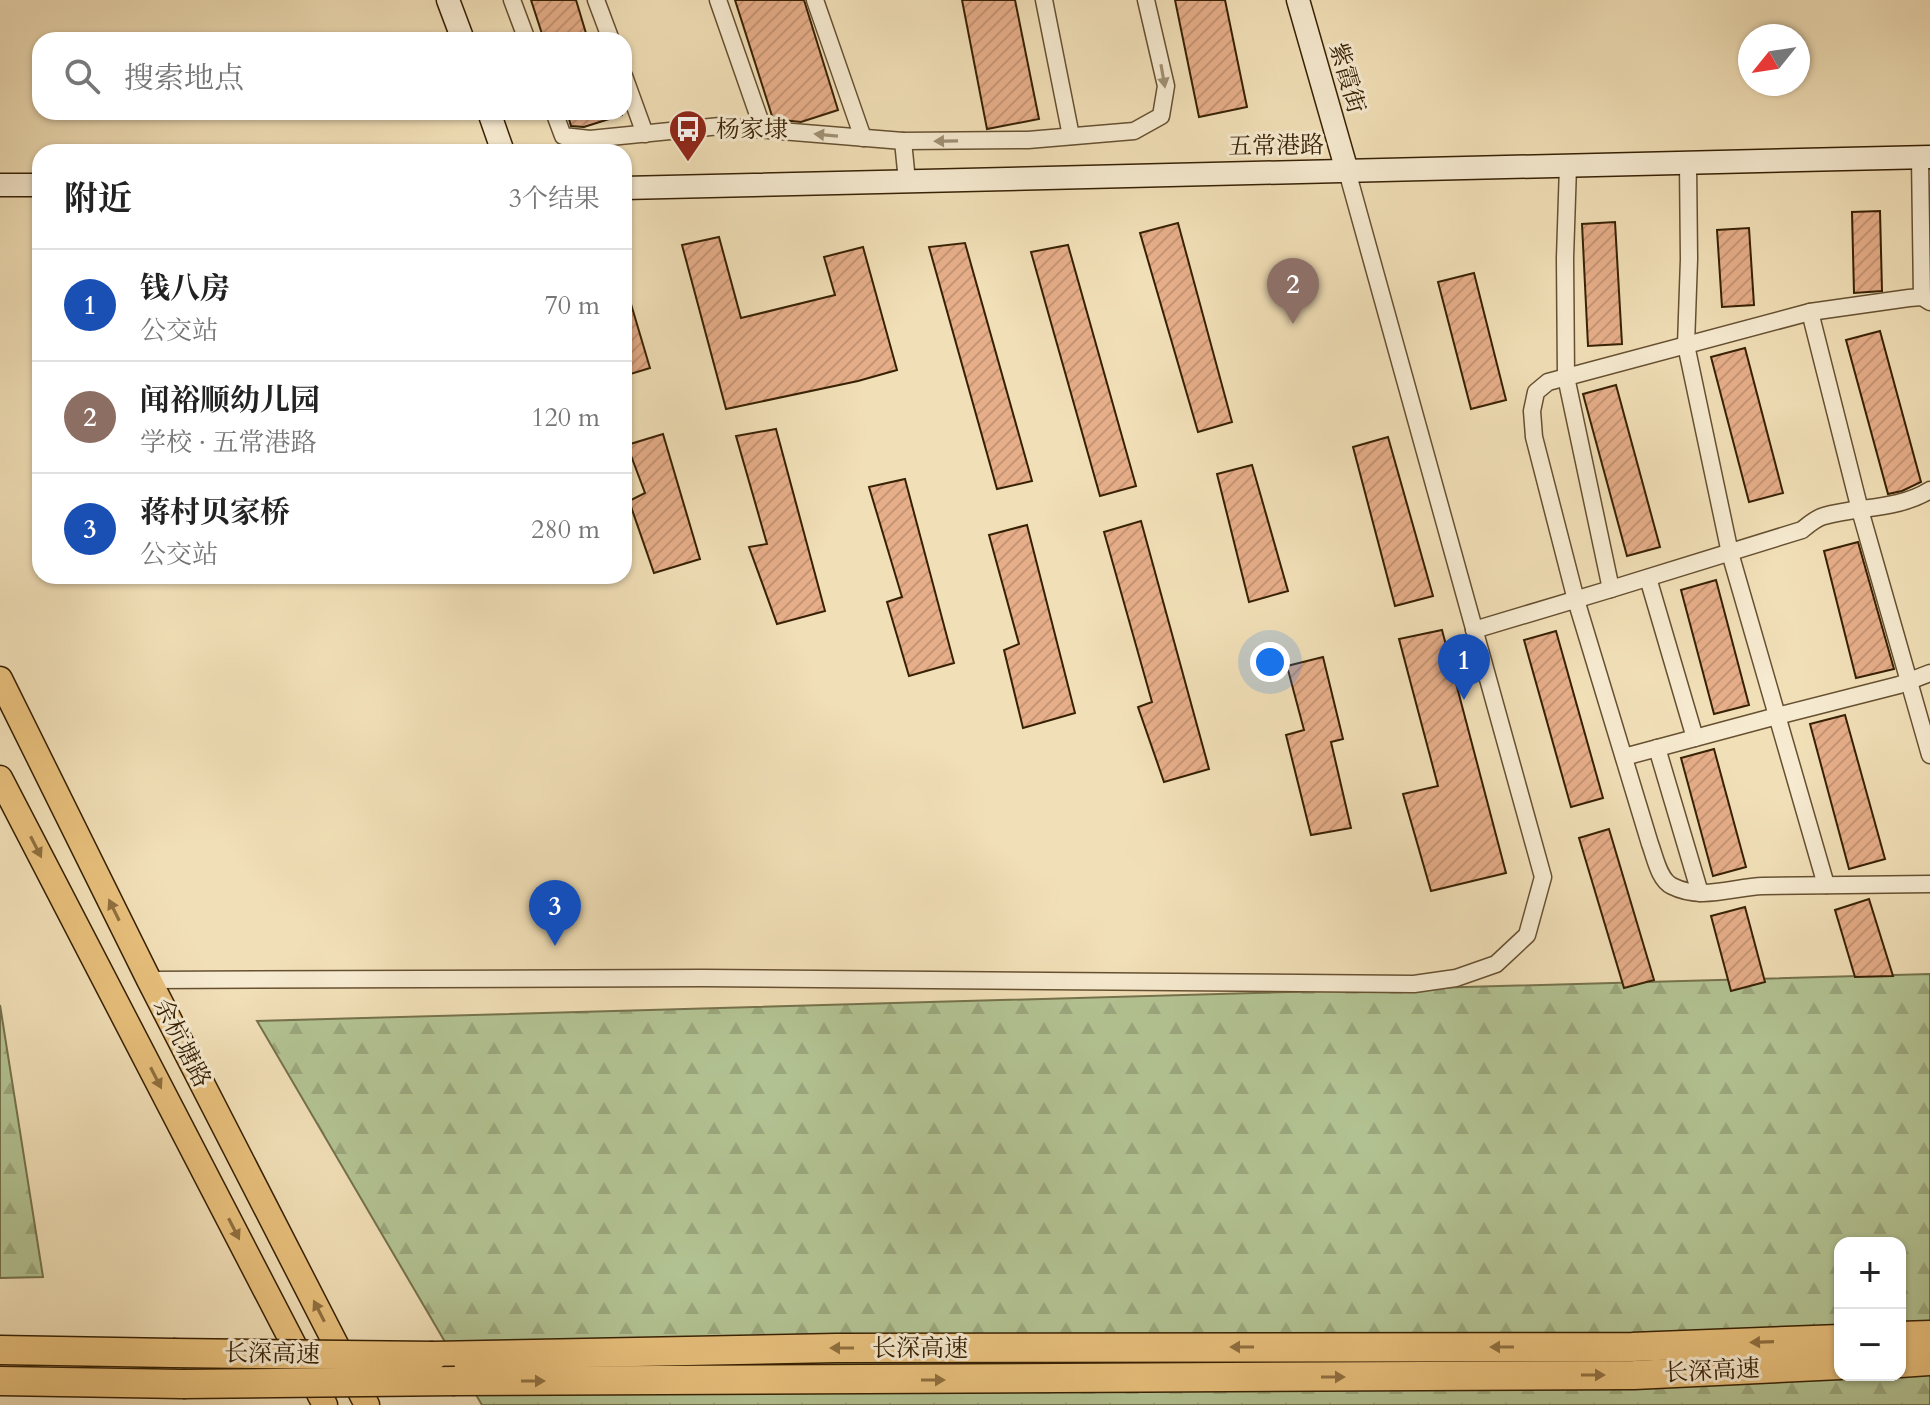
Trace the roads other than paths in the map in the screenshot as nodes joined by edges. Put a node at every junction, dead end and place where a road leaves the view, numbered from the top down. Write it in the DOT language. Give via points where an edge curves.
graph roads {
  1 [pos="448,0"];
  2 [pos="512,0"];
  3 [pos="596,0"];
  4 [pos="718,0"];
  5 [pos="815,0"];
  6 [pos="1044,0"];
  7 [pos="1146,0"];
  8 [pos="1298,0"];
  9 [pos="460,32"];
  10 [pos="524,32"];
  11 [pos="608,32"];
  12 [pos="632,98"];
  13 [pos="492,120"];
  14 [pos="557,120"];
  15 [pos="763,129"];
  16 [pos="645,134"];
  17 [pos="1071,136"];
  18 [pos="863,138"];
  19 [pos="903,141"];
  20 [pos="500,144"];
  21 [pos="1925,157"];
  22 [pos="1688,163"];
  23 [pos="1568,166"];
  24 [pos="1347,171"];
  25 [pos="907,181"];
  26 [pos="0,185"];
  27 [pos="32,185"];
  28 [pos="632,188"];
  29 [pos="1926,300"];
  30 [pos="1810,312"];
  31 [pos="1686,345"];
  32 [pos="1566,377"];
  33 [pos="1930,490"];
  34 [pos="1860,510"];
  35 [pos="1730,553"];
  36 [pos="1648,578"];
  37 [pos="1611,589"];
  38 [pos="1576,600"];
  39 [pos="1474,630"];
  40 [pos="1930,673"];
  41 [pos="0,679"];
  42 [pos="1909,681"];
  43 [pos="1777,716"];
  44 [pos="1695,738"];
  45 [pos="1657,748"];
  46 [pos="1930,755"];
  47 [pos="1624,757"];
  48 [pos="0,778"];
  49 [pos="1930,884"];
  50 [pos="1826,885"];
  51 [pos="1700,893"];
  52 [pos="149,980"];
  53 [pos="1930,1335"];
  54 [pos="1906,1336"];
  55 [pos="0,1337"];
  56 [pos="1834,1339"];
  57 [pos="0,1350"];
  58 [pos="130,1352"];
  59 [pos="1930,1361"];
  60 [pos="1906,1363"];
  61 [pos="1834,1365"];
  62 [pos="0,1381"];
  63 [pos="123,1382"];
  64 [pos="0,1389"];
  65 [pos="325,1405"];
  66 [pos="367,1405"];
  1 -- 9 [label="street"];
  2 -- 10 [label="street"];
  3 -- 11 [label="street"];
  4 -- 15 [label="street"];
  5 -- 18 [label="street"];
  6 -- 17 [label="street"];
  7 -- 17 [label="street, one-way" via="1166,86 1161,116 1134,131"];
  8 -- 24 [label="street, 紫霞街"];
  12 -- 16 [label="street"];
  13 -- 20 [label="street"];
  14 -- 16 [label="street" via="563,136"];
  15 -- 16 [label="street" via="720,126"];
  18 -- 15 [label="street, one-way"];
  17 -- 19 [label="street, one-way"];
  18 -- 19 [label="street"];
  19 -- 25 [label="street"];
  21 -- 22 [label="street, 五常港路"];
  21 -- 29 [label="street"];
  22 -- 23 [label="street, 五常港路"];
  22 -- 31 [label="street"];
  23 -- 24 [label="street, 五常港路"];
  23 -- 32 [label="street"];
  24 -- 25 [label="street, 五常港路"];
  24 -- 39 [label="street"];
  25 -- 28 [label="street, 五常港路"];
  26 -- 27 [label="street"];
  29 -- 30 [label="street"];
  30 -- 31 [label="street"];
  30 -- 34 [label="street"];
  31 -- 32 [label="street"];
  31 -- 35 [label="street"];
  32 -- 37 [label="street"];
  32 -- 38 [label="street" via="1536,392 1532,411"];
  33 -- 34 [label="street" via="1918,498"];
  34 -- 35 [label="street" via="1821,516 1802,530"];
  34 -- 42 [label="street"];
  35 -- 36 [label="street"];
  35 -- 43 [label="street"];
  36 -- 37 [label="street"];
  36 -- 44 [label="street"];
  37 -- 38 [label="street"];
  38 -- 39 [label="street"];
  38 -- 47 [label="street"];
  39 -- 52 [label="street" via="1543,877 1527,935 1496,964 1456,978 1414,984"];
  40 -- 42 [label="street"];
  52 -- 41 [label="main road, 余杭塘路, one-way"];
  42 -- 43 [label="street"];
  42 -- 46 [label="street"];
  43 -- 44 [label="street"];
  43 -- 50 [label="street"];
  44 -- 45 [label="street"];
  45 -- 47 [label="street"];
  45 -- 51 [label="street"];
  47 -- 51 [label="street" via="1668,885"];
  48 -- 65 [label="main road, 余杭塘路, one-way"];
  49 -- 50 [label="street"];
  50 -- 51 [label="street"];
  66 -- 52 [label="main road, 余杭塘路, one-way"];
  53 -- 54 [label="highway"];
  55 -- 58 [label="highway"];
  56 -- 58 [label="highway, 长深高速, one-way, bridge" via="1632,1347 836,1348 433,1356"];
  57 -- 58 [label="highway, 长深高速"];
  59 -- 60 [label="highway"];
  63 -- 61 [label="highway, 长深高速, one-way, bridge" via="1634,1375"];
  62 -- 63 [label="highway, 长深高速"];
  63 -- 64 [label="highway"];
}
